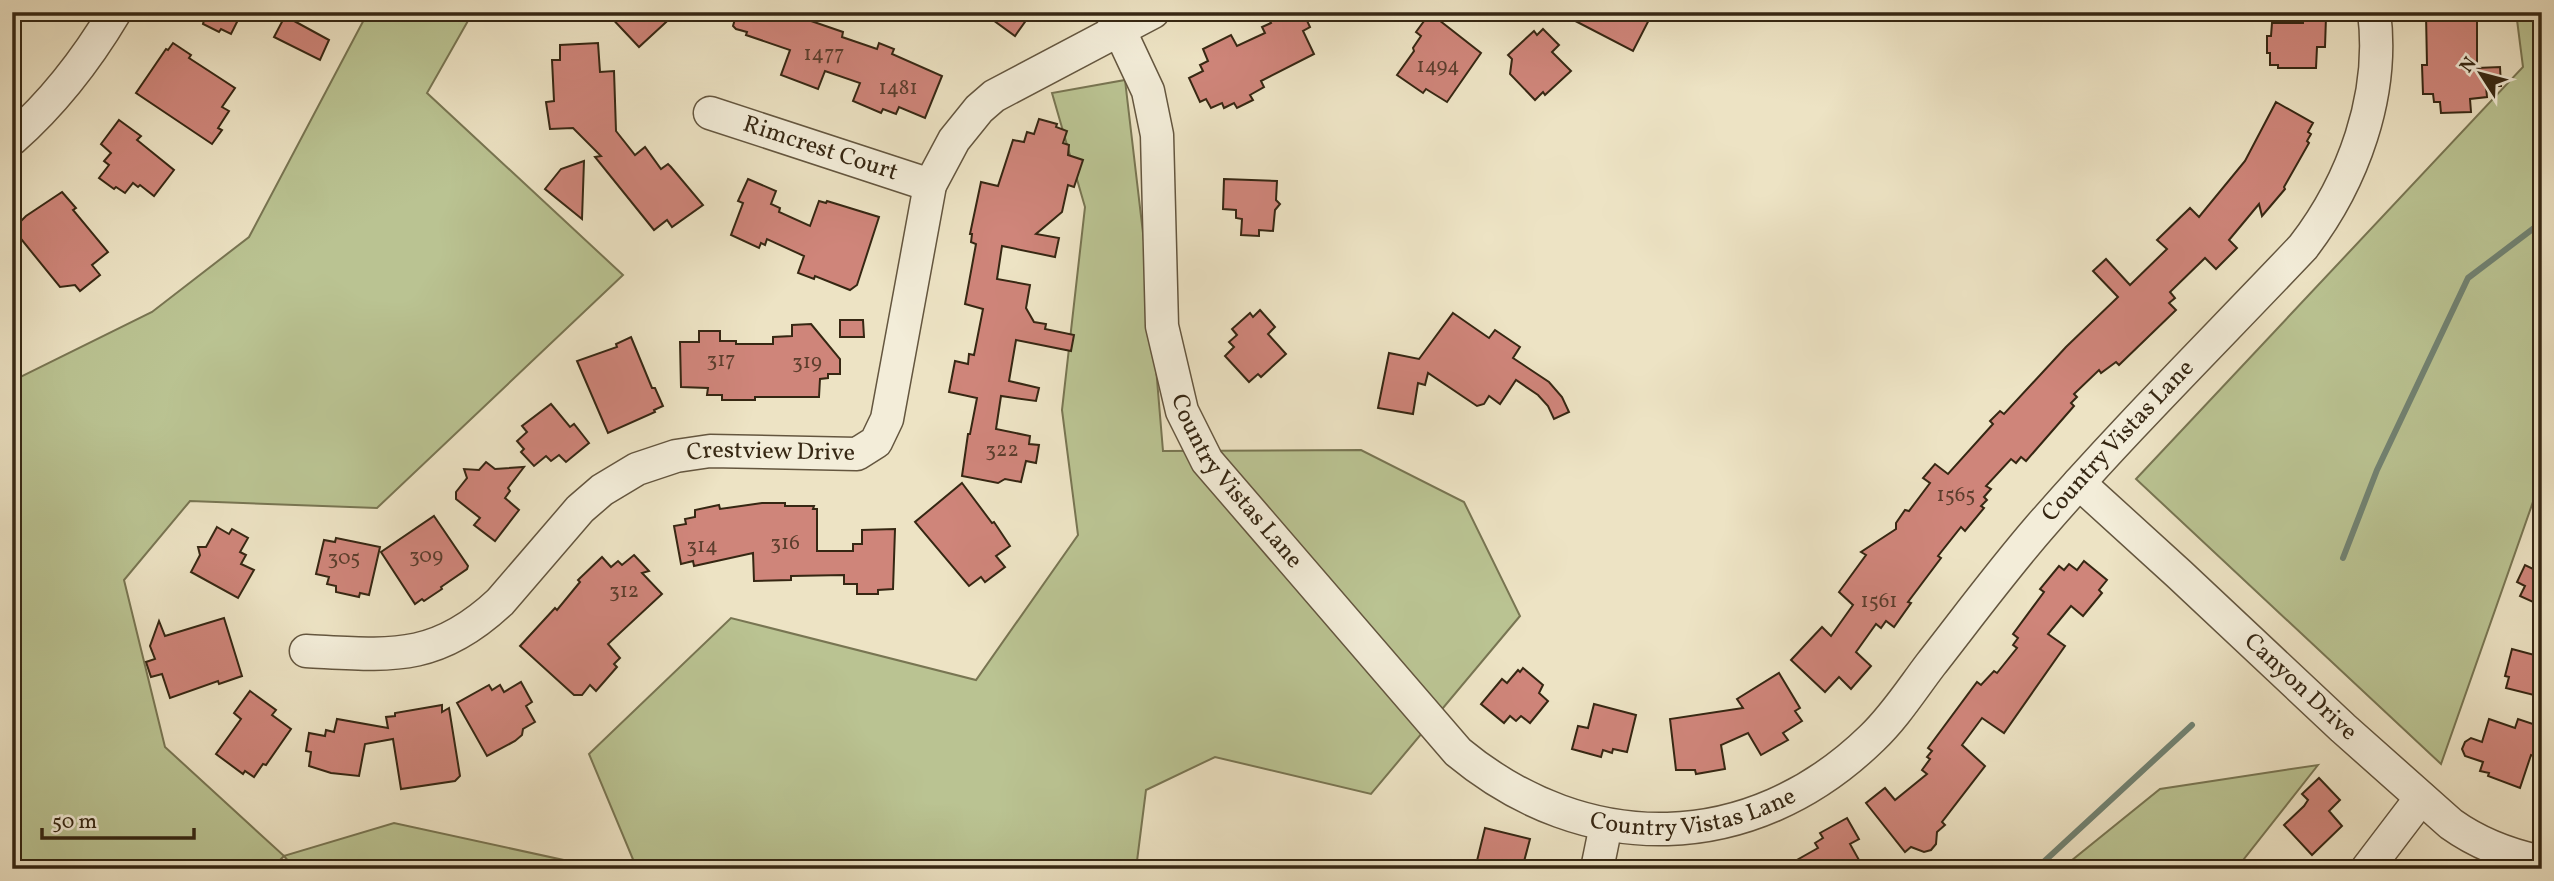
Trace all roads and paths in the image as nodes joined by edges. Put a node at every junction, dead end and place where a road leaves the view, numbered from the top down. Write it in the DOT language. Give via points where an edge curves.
graph roads {
  1 [pos="115,12"];
  2 [pos="1153,12"];
  3 [pos="2374,12"];
  4 [pos="1116,20"];
  5 [pos="710,113"];
  6 [pos="12,139"];
  7 [pos="930,185"];
  8 [pos="2078,483"];
  9 [pos="306,651"];
  10 [pos="2421,798"];
  11 [pos="1606,825"];
  12 [pos="2542,862"];
  13 [pos="1597,869"];
  14 [pos="2367,869"];
  1 -- 6 [label="street" via="62,88"];
  2 -- 4 [label="street, Crestview Drive"];
  3 -- 8 [label="street, Country Vistas Lane" via="2374,66 2365,124 2346,178 2320,225"];
  4 -- 7 [label="street, Crestview Drive" via="979,109 954,140"];
  4 -- 11 [label="street, Country Vistas Lane" via="1148,91 1157,135 1162,326 1182,411 1207,461 1458,752 1527,799"];
  5 -- 7 [label="street, Rimcrest Court"];
  7 -- 9 [label="street, Crestview Drive" via="887,419 876,442 857,454 709,451 656,461 619,479 580,509 500,602 451,638 391,655"];
  8 -- 10 [label="street, Canyon Drive"];
  8 -- 11 [label="street, Country Vistas Lane" via="1999,574 1881,728 1830,774 1779,803 1723,822 1665,829"];
  10 -- 12 [label="street, Canyon Drive" via="2478,841"];
  10 -- 14 [label="street"];
  11 -- 13 [label="street"];
}
